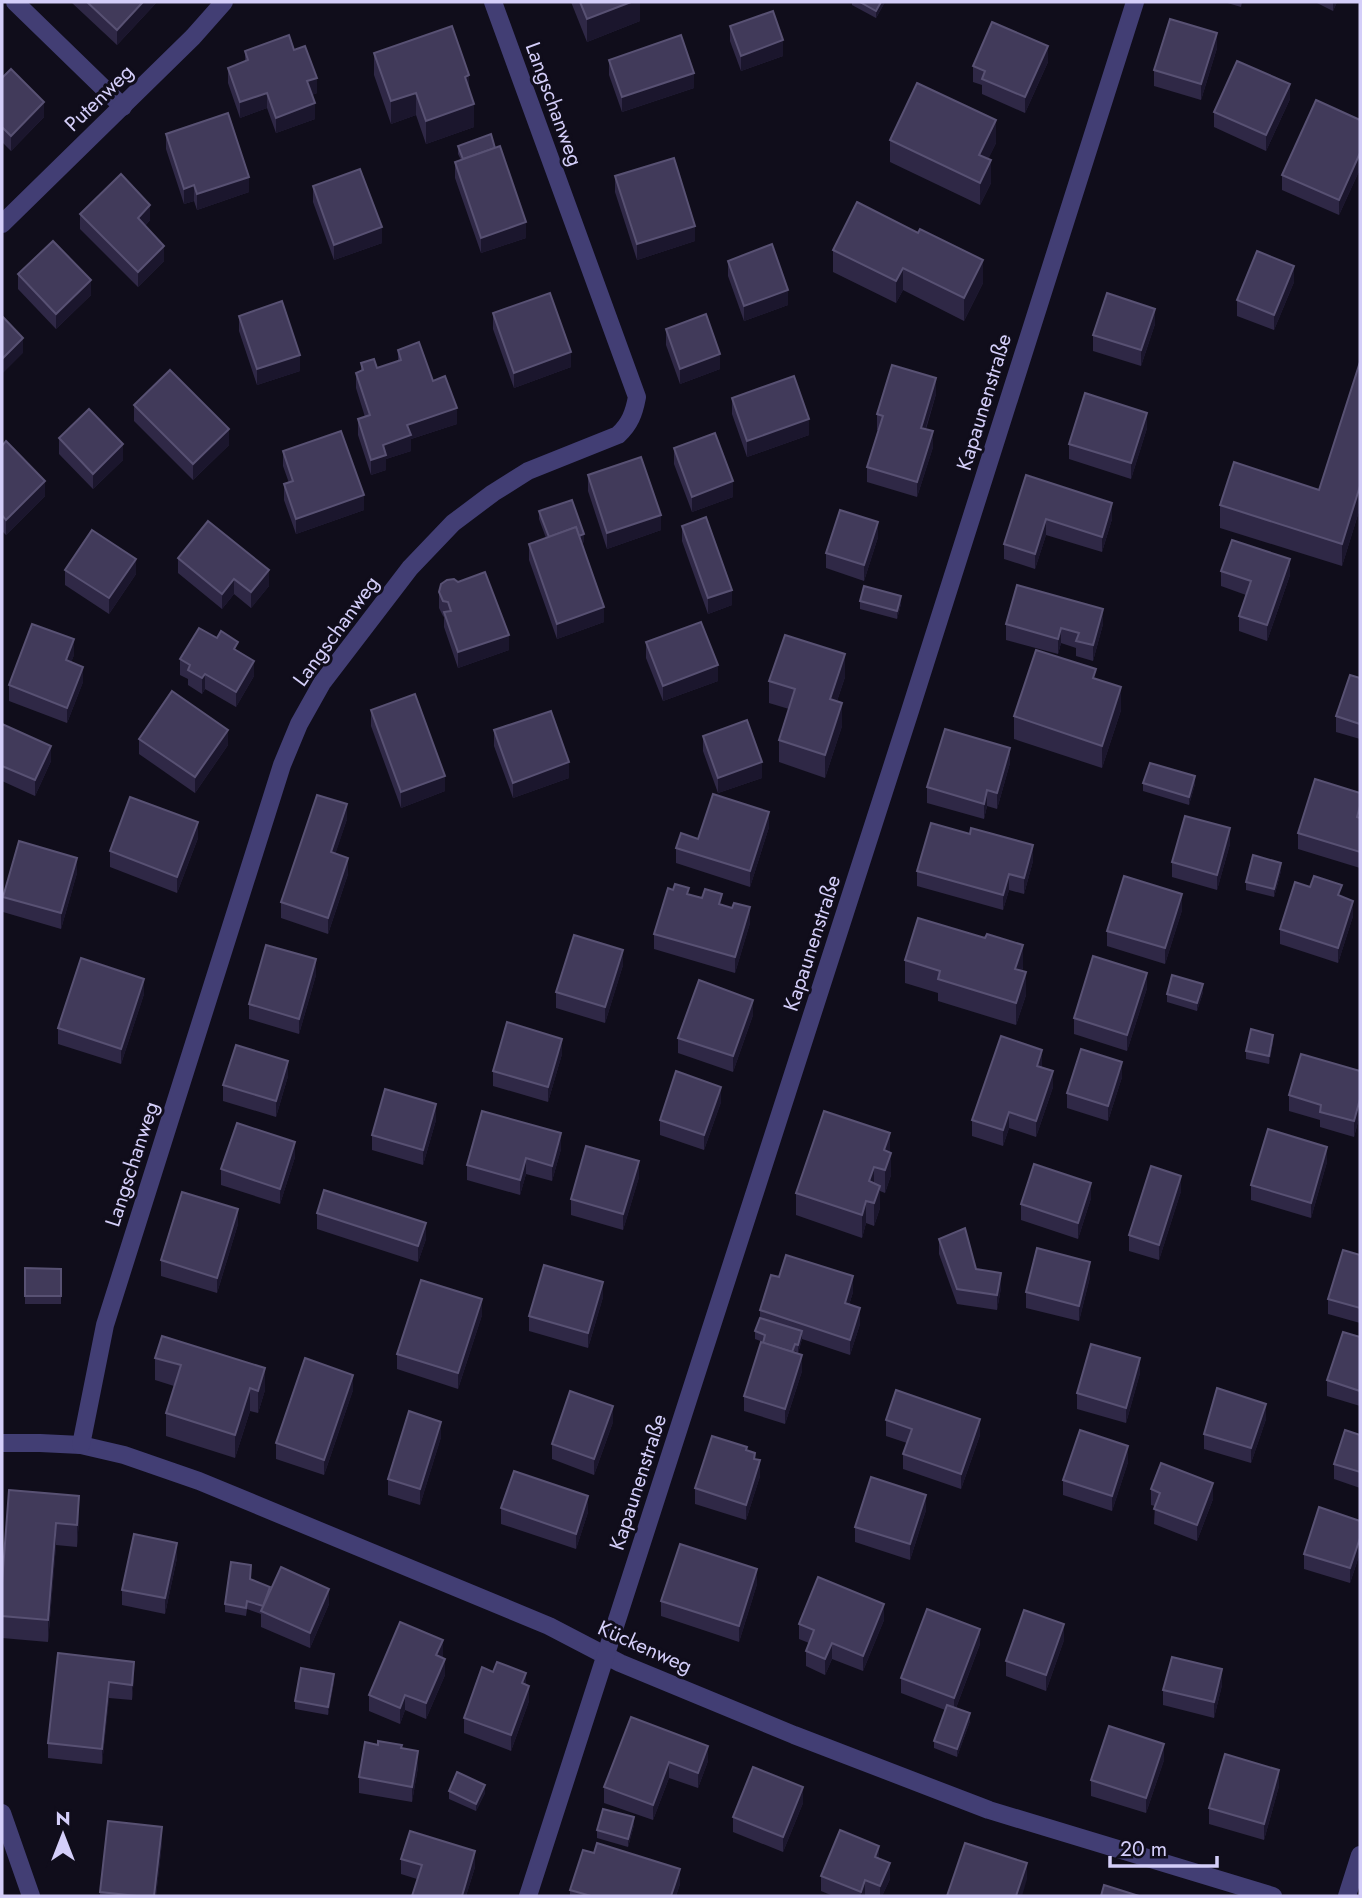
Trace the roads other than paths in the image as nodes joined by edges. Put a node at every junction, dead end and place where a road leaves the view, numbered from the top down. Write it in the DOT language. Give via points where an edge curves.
graph roads {
  1 [pos="15,2"];
  2 [pos="224,2"];
  3 [pos="493,2"];
  4 [pos="1135,2"];
  5 [pos="123,107"];
  6 [pos="2,224"];
  7 [pos="2,1443"];
  8 [pos="81,1445"];
  9 [pos="606,1657"];
  10 [pos="2,1813"];
  11 [pos="1360,1855"];
  12 [pos="32,1896"];
  13 [pos="528,1896"];
  14 [pos="1273,1896"];
  15 [pos="1347,1896"];
  1 -- 5 [label="street"];
  2 -- 5 [label="street, Putenweg"];
  3 -- 8 [label="street, Langschanweg" via="637,397 633,414 618,435 528,471 453,523 410,568 322,683 299,724 282,765 104,1325"];
  4 -- 9 [label="street, Kapaunenstraße"];
  5 -- 6 [label="street, Putenweg"];
  7 -- 8 [label="street, Kückenweg"];
  8 -- 9 [label="street, Kückenweg" via="200,1480 549,1626"];
  9 -- 13 [label="street, Kapaunenstraße"];
  9 -- 14 [label="street, Kückenweg" via="989,1810"];
  10 -- 12 [label="street"];
  11 -- 15 [label="street"];
}
